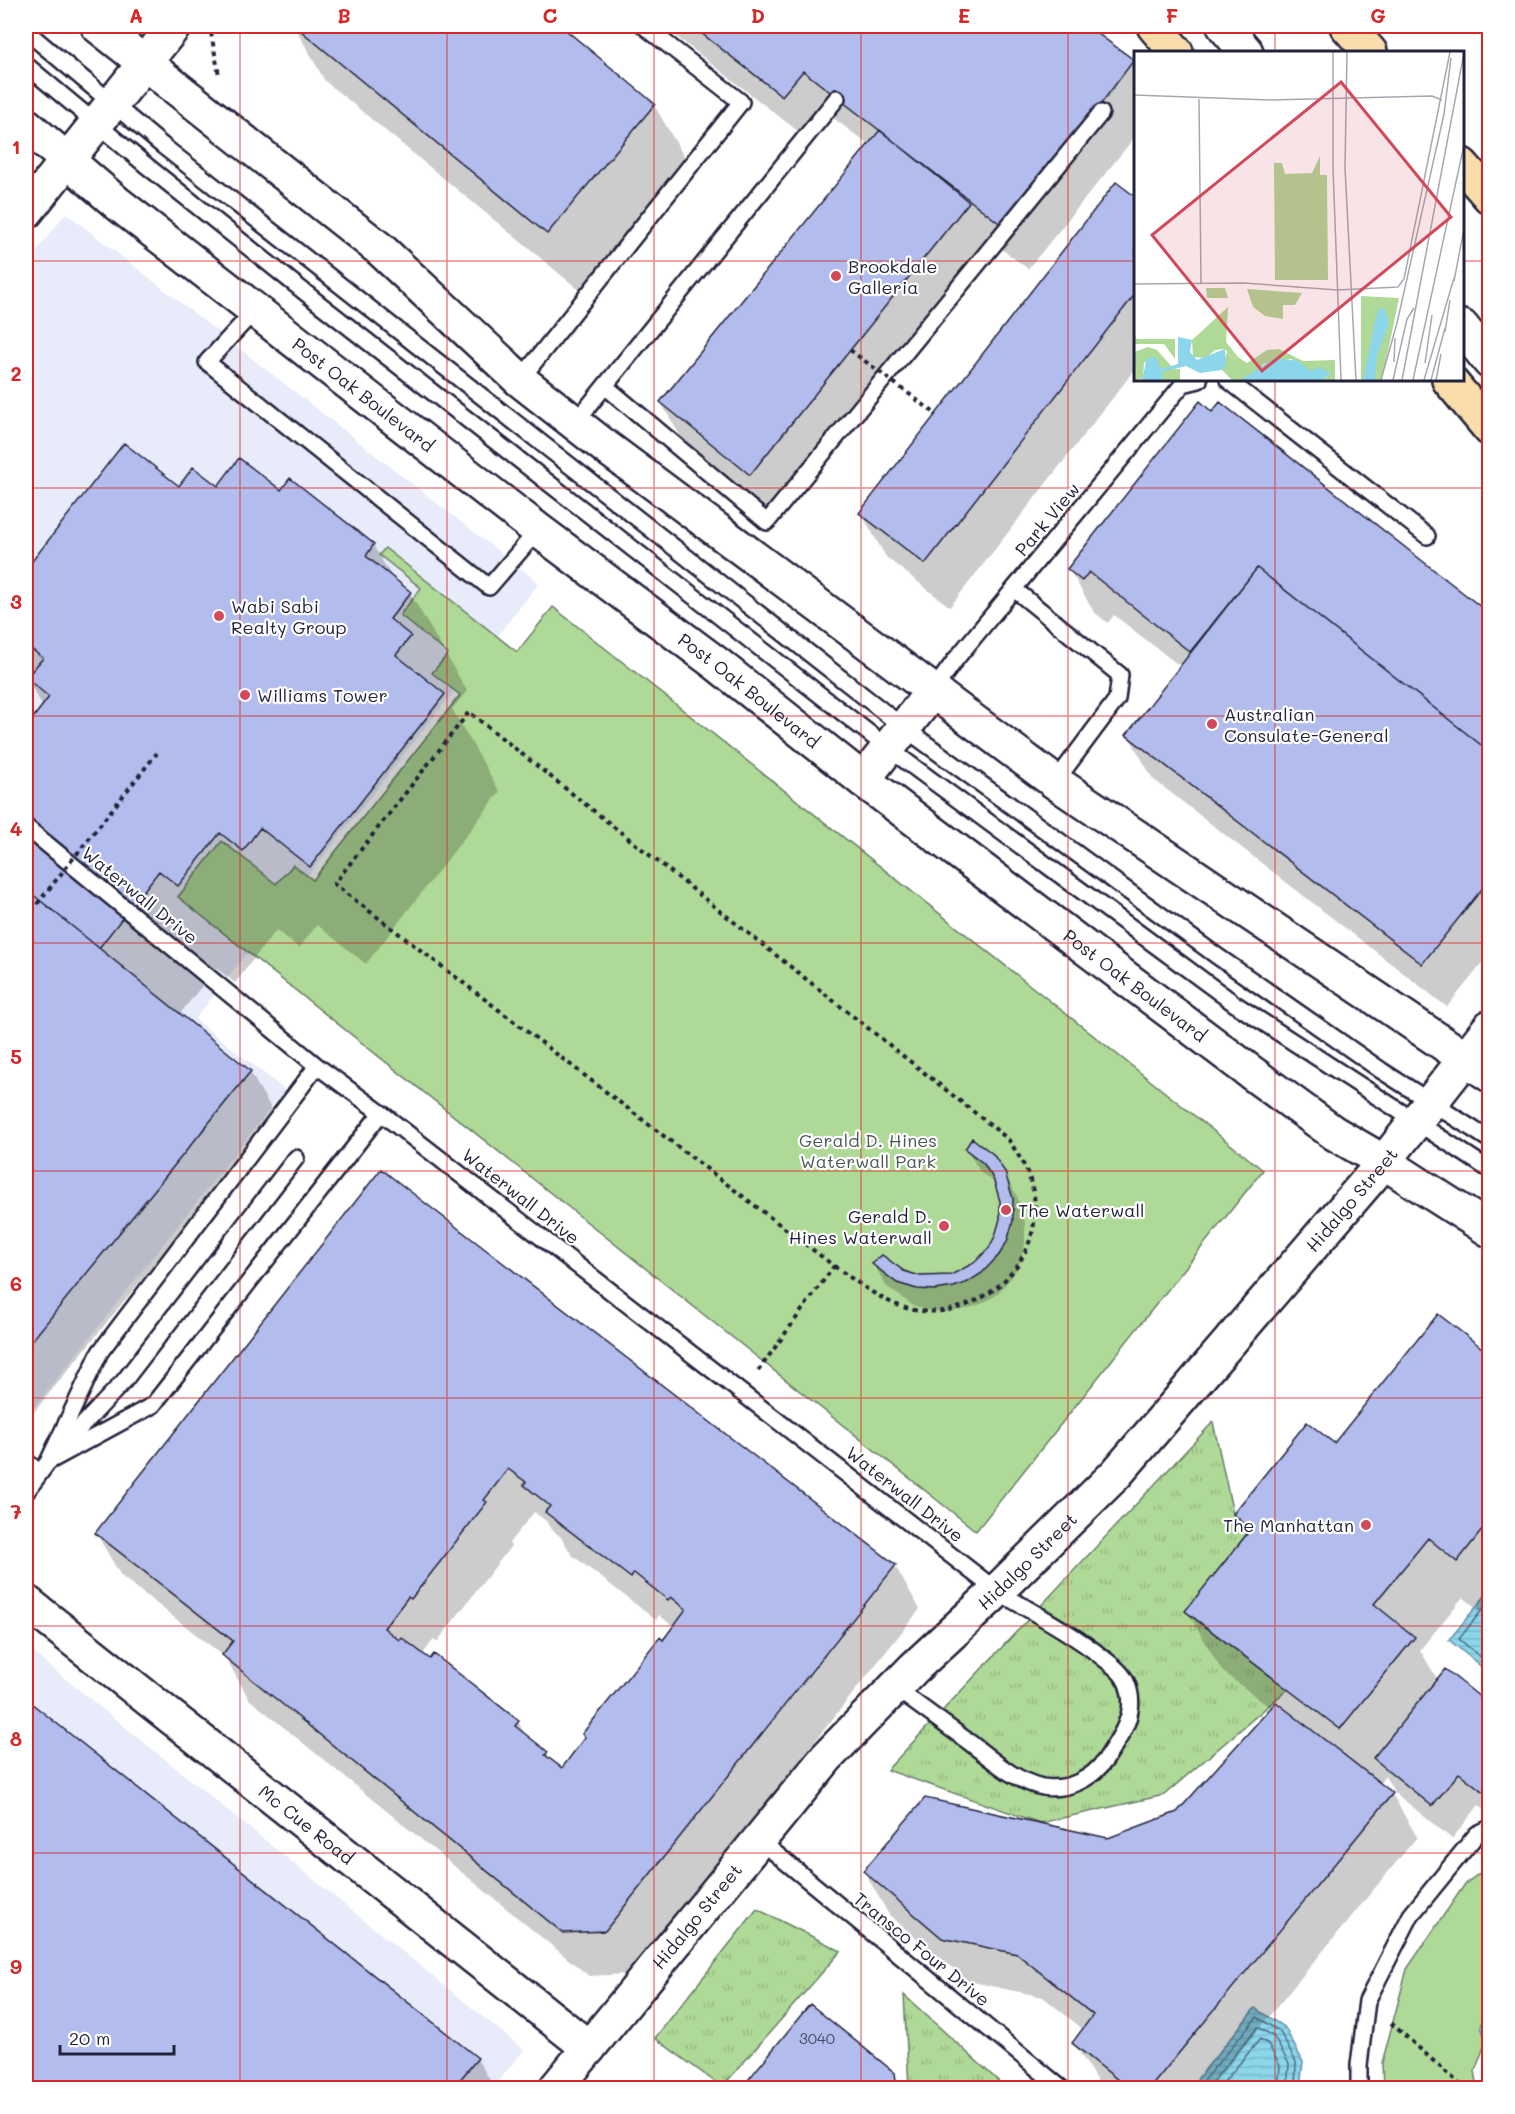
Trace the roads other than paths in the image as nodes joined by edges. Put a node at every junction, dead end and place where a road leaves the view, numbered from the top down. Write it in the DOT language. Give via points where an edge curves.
graph roads {
  1 [pos="98,26"];
  2 [pos="174,26"];
  3 [pos="644,26"];
  4 [pos="1154,26"];
  5 [pos="1224,26"];
  6 [pos="1347,26"];
  7 [pos="26,31"];
  8 [pos="1175,51"];
  9 [pos="1245,51"];
  10 [pos="1369,51"];
  11 [pos="145,61"];
  12 [pos="26,65"];
  13 [pos="837,98"];
  14 [pos="1101,113"];
  15 [pos="104,114"];
  16 [pos="26,125"];
  17 [pos="66,161"];
  18 [pos="1464,167"];
  19 [pos="1490,197"];
  20 [pos="26,212"];
  21 [pos="255,310"];
  22 [pos="1464,330"];
  23 [pos="1490,362"];
  24 [pos="520,380"];
  25 [pos="1195,381"];
  26 [pos="1229,381"];
  27 [pos="1450,381"];
  28 [pos="605,386"];
  29 [pos="575,423"];
  30 [pos="1490,429"];
  31 [pos="538,530"];
  32 [pos="1427,536"];
  33 [pos="1014,589"];
  34 [pos="932,692"];
  35 [pos="895,738"];
  36 [pos="863,780"];
  37 [pos="1055,782"];
  38 [pos="26,826"];
  39 [pos="1490,1027"];
  40 [pos="317,1066"];
  41 [pos="1477,1067"];
  42 [pos="1423,1112"];
  43 [pos="381,1113"];
  44 [pos="1490,1140"];
  45 [pos="296,1158"];
  46 [pos="1384,1162"];
  47 [pos="1490,1170"];
  48 [pos="1490,1230"];
  49 [pos="26,1461"];
  50 [pos="44,1468"];
  51 [pos="26,1492"];
  52 [pos="997,1591"];
  53 [pos="26,1602"];
  54 [pos="895,1688"];
  55 [pos="1490,1828"];
  56 [pos="758,1839"];
  57 [pos="589,2048"];
  58 [pos="556,2088"];
  59 [pos="1061,2088"];
  60 [pos="1359,2088"];
  1 -- 11 [label="main road"];
  2 -- 11 [label="main road"];
  3 -- 24 [label="lane" via="741,102"];
  4 -- 8 [label="highway"];
  5 -- 9 [label="main road"];
  6 -- 10 [label="highway"];
  7 -- 15 [label="lane"];
  11 -- 15 [label="main road"];
  11 -- 24 [label="main road" via="381,250"];
  12 -- 15 [label="lane"];
  13 -- 28 [label="lane"];
  14 -- 28 [label="lane" via="767,522"];
  15 -- 17 [label="main road"];
  15 -- 35 [label="lane" via="326,309"];
  15 -- 35 [label="lane" via="172,154"];
  16 -- 17 [label="main road, Post Oak Boulevard"];
  17 -- 20 [label="main road"];
  17 -- 21 [label="main road, Post Oak Boulevard"];
  18 -- 19 [label="highway"];
  21 -- 31 [label="main road, Post Oak Boulevard"];
  21 -- 31 [label="lane" via="207,362 489,587"];
  22 -- 23 [label="main road"];
  24 -- 29 [label="main road"];
  25 -- 33 [label="lane, Park View" via="1183,384"];
  26 -- 32 [label="lane"];
  27 -- 30 [label="highway"];
  28 -- 29 [label="lane"];
  29 -- 34 [label="main road"];
  31 -- 36 [label="main road, Post Oak Boulevard"];
  33 -- 34 [label="lane, Park View"];
  33 -- 37 [label="lane" via="1120,675 1117,699"];
  34 -- 35 [label="main road"];
  34 -- 37 [label="main road"];
  35 -- 36 [label="main road"];
  35 -- 42 [label="lane" via="1382,1071"];
  35 -- 42 [label="lane" via="1234,1004"];
  36 -- 46 [label="main road, Post Oak Boulevard" via="1258,1078 1334,1133"];
  37 -- 41 [label="main road"];
  38 -- 40 [label="lane, Waterwall Drive"];
  39 -- 41 [label="main road, Hidalgo Street"];
  40 -- 43 [label="lane, Waterwall Drive"];
  40 -- 50 [label="lane" via="100,1352"];
  41 -- 42 [label="main road, Hidalgo Street"];
  42 -- 44 [label="lane"];
  42 -- 46 [label="main road, Hidalgo Street"];
  42 -- 47 [label="lane"];
  43 -- 50 [label="lane" via="153,1405"];
  43 -- 52 [label="lane, Waterwall Drive"];
  45 -- 50 [label="lane" via="124,1380"];
  46 -- 48 [label="main road, Post Oak Boulevard"];
  46 -- 52 [label="main road, Hidalgo Street" via="1116,1474"];
  49 -- 50 [label="lane"];
  50 -- 51 [label="lane"];
  52 -- 54 [label="main road, Hidalgo Street"];
  52 -- 54 [label="lane, Waterwall Drive" via="1082,1641 1122,1674 1129,1690 1130,1710 1122,1733 1089,1777 1063,1787 1043,1787 1024,1780"];
  53 -- 57 [label="main road, Mc Cue Road"];
  54 -- 56 [label="main road, Hidalgo Street" via="826,1757"];
  55 -- 60 [label="lane" via="1477,1834 1411,1915 1367,2001"];
  56 -- 57 [label="main road, Hidalgo Street"];
  56 -- 59 [label="lane, Transco Four Drive"];
  57 -- 58 [label="main road, Hidalgo Street"];
}
